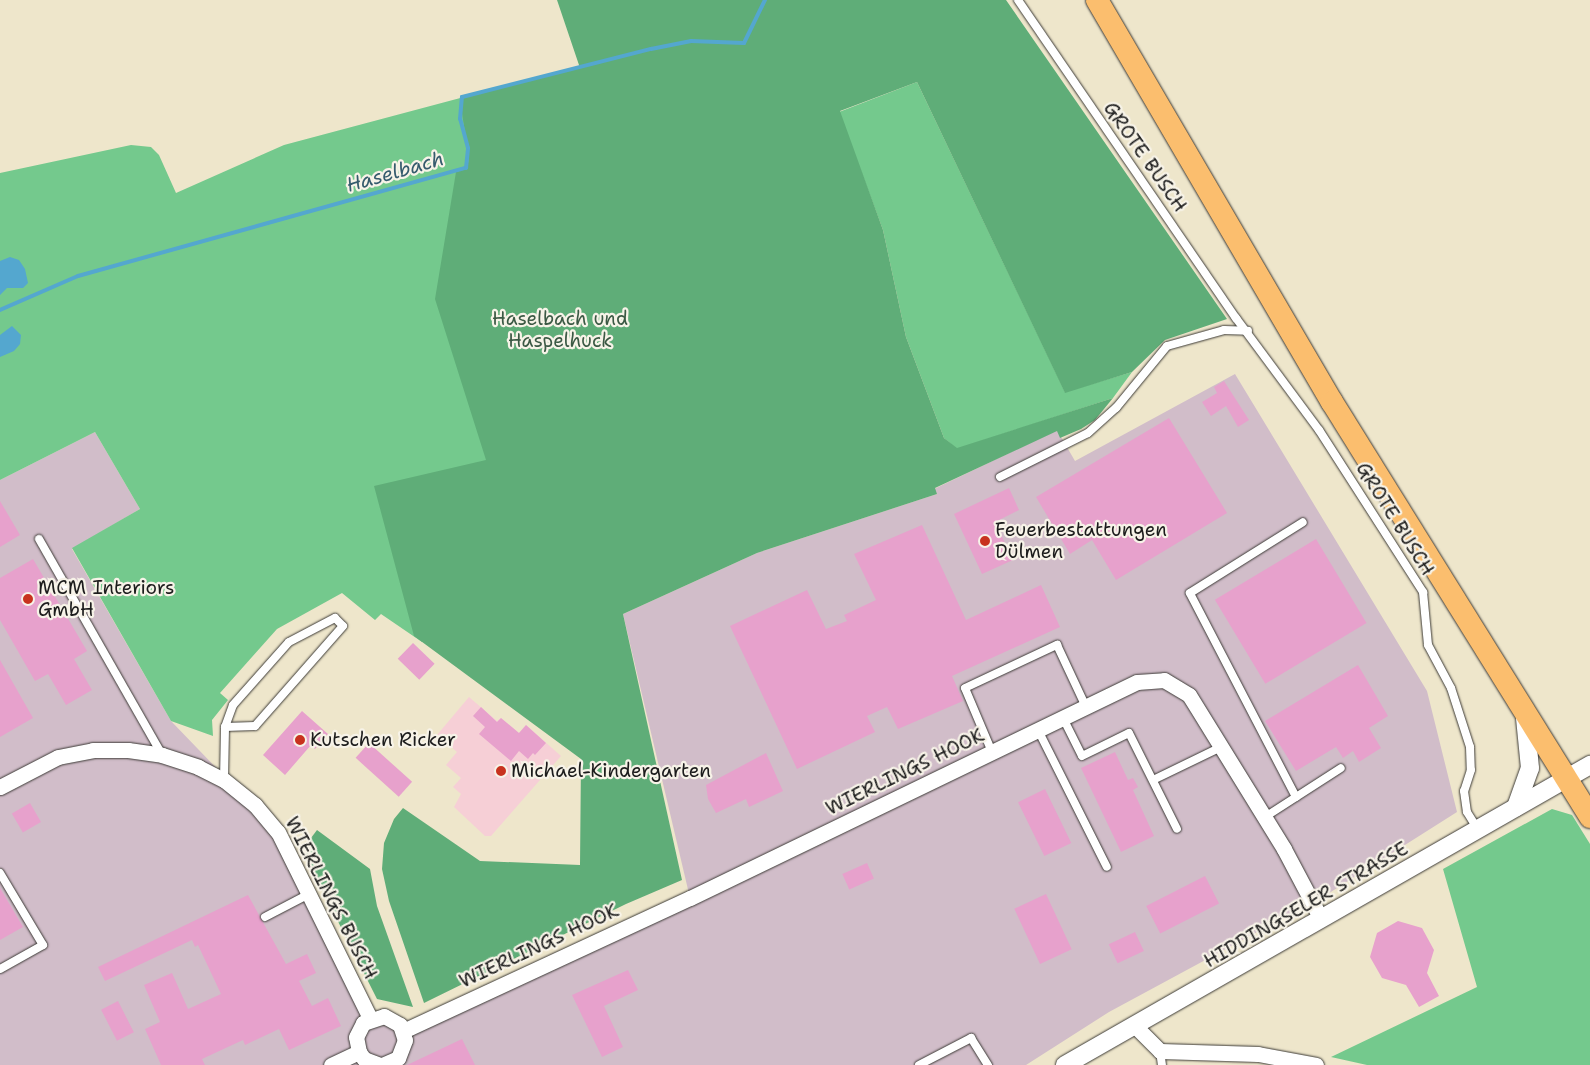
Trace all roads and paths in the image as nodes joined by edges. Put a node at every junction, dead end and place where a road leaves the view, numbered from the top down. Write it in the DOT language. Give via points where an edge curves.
graph roads {
  1 [pos="1018,0"];
  2 [pos="1097,0"];
  3 [pos="1248,331"];
  4 [pos="1000,477"];
  5 [pos="1303,522"];
  6 [pos="39,539"];
  7 [pos="1086,707"];
  8 [pos="1523,709"];
  9 [pos="1063,718"];
  10 [pos="225,727"];
  11 [pos="1038,730"];
  12 [pos="1221,747"];
  13 [pos="992,752"];
  14 [pos="162,755"];
  15 [pos="1590,765"];
  16 [pos="1341,768"];
  17 [pos="1567,778"];
  18 [pos="224,780"];
  19 [pos="1153,780"];
  20 [pos="0,787"];
  21 [pos="1296,797"];
  22 [pos="1516,807"];
  23 [pos="1265,817"];
  24 [pos="1590,817"];
  25 [pos="1177,829"];
  26 [pos="1478,830"];
  27 [pos="1106,867"];
  28 [pos="0,873"];
  29 [pos="309,894"];
  30 [pos="265,917"];
  31 [pos="1321,919"];
  32 [pos="0,969"];
  33 [pos="370,1018"];
  34 [pos="1136,1027"];
  35 [pos="403,1031"];
  36 [pos="359,1052"];
  37 [pos="1161,1058"];
  38 [pos="331,1065"];
  39 [pos="386,1065"];
  40 [pos="919,1065"];
  41 [pos="988,1065"];
  42 [pos="1065,1065"];
  43 [pos="1316,1065"];
  1 -- 3 [label="lane, GROTE BUSCH"];
  2 -- 8 [label="main road" via="1332,402"];
  3 -- 4 [label="lane" via="1224,330 1167,346 1116,408 1088,433"];
  3 -- 26 [label="lane, GROTE BUSCH" via="1319,430 1423,592 1428,645 1451,688 1470,747 1470,770 1464,791 1467,812"];
  5 -- 21 [label="lane" via="1190,593"];
  6 -- 14 [label="lane"];
  7 -- 9 [label="street, WIERLINGS HOOK"];
  7 -- 12 [label="street, WIERLINGS HOOK" via="1137,682 1164,680 1188,695"];
  7 -- 13 [label="lane" via="1058,646 965,688"];
  8 -- 17 [label="main road"];
  8 -- 22 [label="street" via="1530,768"];
  9 -- 11 [label="street, WIERLINGS HOOK"];
  9 -- 19 [label="lane" via="1082,756 1129,733"];
  10 -- 10 [label="lane" via="233,705 289,642 335,618 342,626 255,726"];
  10 -- 18 [label="lane"];
  11 -- 13 [label="street, WIERLINGS HOOK"];
  11 -- 27 [label="lane"];
  12 -- 19 [label="lane"];
  12 -- 23 [label="street, WIERLINGS HOOK"];
  13 -- 35 [label="street, WIERLINGS HOOK"];
  14 -- 18 [label="street, WIERLINGS BUSCH"];
  14 -- 20 [label="street, WIERLINGS BUSCH" via="128,750 93,750 58,757"];
  15 -- 17 [label="street, HIDDINGSELER STRASSE"];
  16 -- 21 [label="lane"];
  17 -- 22 [label="street, HIDDINGSELER STRASSE"];
  17 -- 24 [label="main road"];
  18 -- 29 [label="street, WIERLINGS BUSCH" via="255,805 278,832"];
  19 -- 25 [label="lane"];
  21 -- 23 [label="lane"];
  22 -- 26 [label="street, HIDDINGSELER STRASSE"];
  23 -- 31 [label="street, WIERLINGS HOOK"];
  26 -- 31 [label="street, HIDDINGSELER STRASSE"];
  28 -- 32 [label="lane" via="43,945"];
  29 -- 30 [label="lane"];
  29 -- 33 [label="street, WIERLINGS BUSCH"];
  31 -- 34 [label="street, HIDDINGSELER STRASSE"];
  33 -- 35 [label="street" via="391,1018"];
  33 -- 36 [label="street" via="363,1023 356,1037"];
  34 -- 37 [label="street"];
  34 -- 42 [label="street, HIDDINGSELER STRASSE"];
  35 -- 39 [label="street" via="404,1050"];
  36 -- 38 [label="street"];
  36 -- 39 [label="street" via="364,1059"];
  37 -- 43 [label="street" via="1258,1054"];
  40 -- 41 [label="lane" via="972,1038"];
}
